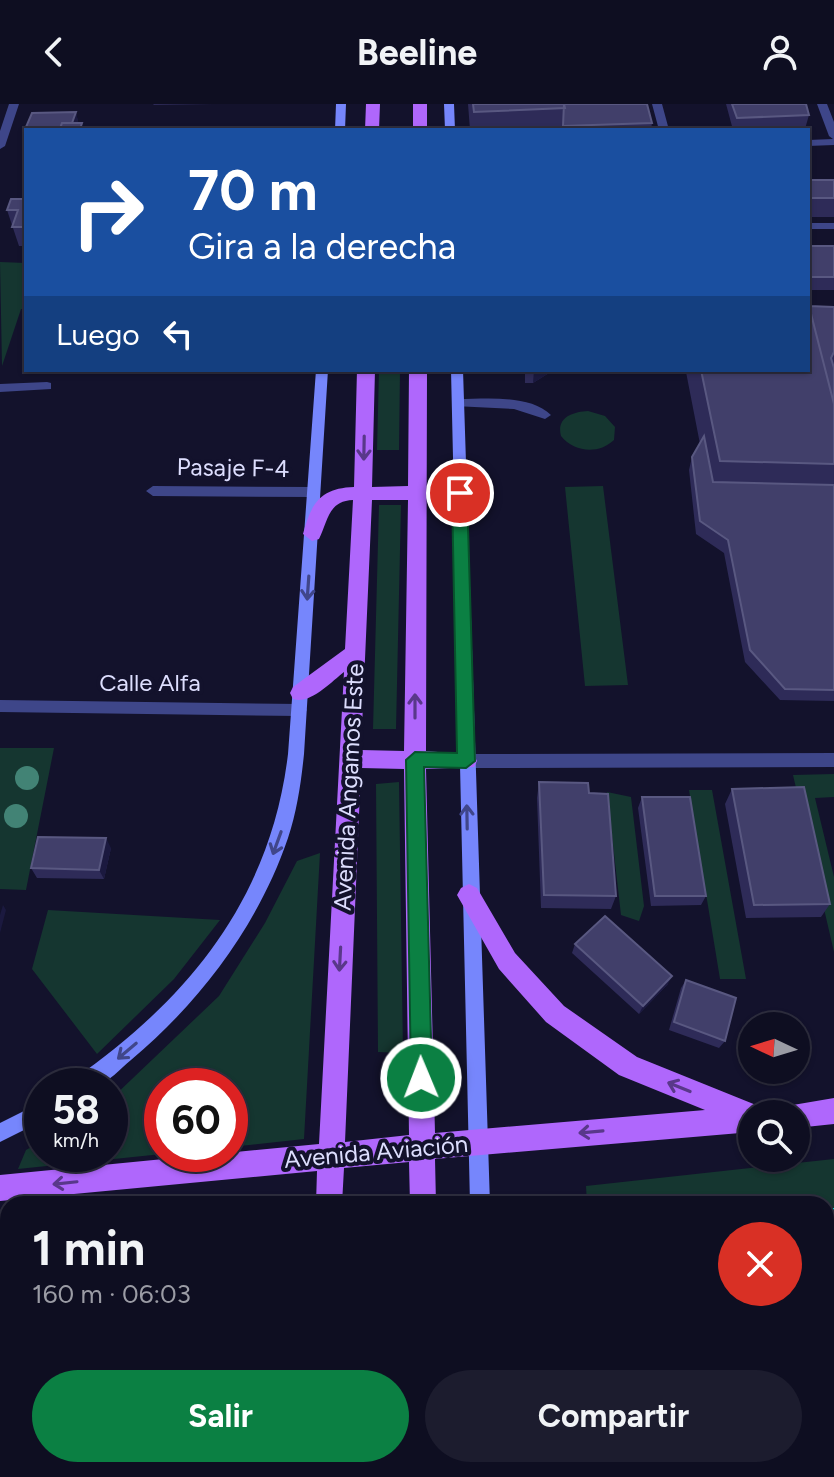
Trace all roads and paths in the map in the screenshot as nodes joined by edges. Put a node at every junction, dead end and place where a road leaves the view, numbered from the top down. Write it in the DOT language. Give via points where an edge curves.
graph roads {
  1 [pos="14,104"];
  2 [pos="341,104"];
  3 [pos="373,104"];
  4 [pos="420,104"];
  5 [pos="449,104"];
  6 [pos="657,104"];
  7 [pos="822,104"];
  8 [pos="340,128"];
  9 [pos="372,128"];
  10 [pos="420,128"];
  11 [pos="450,128"];
  12 [pos="663,128"];
  13 [pos="834,139"];
  14 [pos="810,143"];
  15 [pos="0,146"];
  16 [pos="810,226"];
  17 [pos="834,226"];
  18 [pos="322,372"];
  19 [pos="366,372"];
  20 [pos="418,372"];
  21 [pos="457,372"];
  22 [pos="47,386"];
  23 [pos="0,388"];
  24 [pos="458,403"];
  25 [pos="545,415"];
  26 [pos="153,491"];
  27 [pos="313,492"];
  28 [pos="363,493"];
  29 [pos="416,493"];
  30 [pos="312,534"];
  31 [pos="355,653"];
  32 [pos="300,701"];
  33 [pos="0,706"];
  34 [pos="351,759"];
  35 [pos="415,760"];
  36 [pos="834,760"];
  37 [pos="466,761"];
  38 [pos="469,895"];
  39 [pos="104,1068"];
  40 [pos="738,1111"];
  41 [pos="834,1111"];
  42 [pos="810,1114"];
  43 [pos="738,1118"];
  44 [pos="24,1120"];
  45 [pos="0,1133"];
  46 [pos="477,1143"];
  47 [pos="422,1148"];
  48 [pos="331,1155"];
  49 [pos="0,1188"];
  50 [pos="329,1196"];
  51 [pos="423,1196"];
  52 [pos="480,1196"];
  1 -- 15 [label="street"];
  2 -- 8 [label="main road"];
  3 -- 9 [label="main road"];
  4 -- 10 [label="main road"];
  5 -- 11 [label="main road"];
  6 -- 12 [label="street"];
  7 -- 13 [label="street"];
  13 -- 14 [label="street"];
  16 -- 17 [label="street"];
  18 -- 27 [label="main road"];
  19 -- 28 [label="main road, Avenida Angamos Este, one-way"];
  20 -- 29 [label="main road"];
  21 -- 24 [label="main road"];
  22 -- 23 [label="street"];
  24 -- 25 [label="street" via="515,404"];
  24 -- 37 [label="main road"];
  26 -- 27 [label="street, Pasaje F-4"];
  27 -- 30 [label="main road"];
  28 -- 29 [label="main road"];
  28 -- 30 [label="main road" via="340,494 325,503"];
  28 -- 31 [label="main road, Avenida Angamos Este"];
  35 -- 29 [label="main road, one-way"];
  30 -- 32 [label="main road, one-way"];
  31 -- 32 [label="main road"];
  31 -- 34 [label="main road, Avenida Angamos Este"];
  32 -- 33 [label="street, Calle Alfa"];
  32 -- 39 [label="main road, one-way" via="280,839 261,883 205,973 147,1035"];
  34 -- 35 [label="main road"];
  34 -- 48 [label="main road, Avenida Angamos Este, one-way"];
  35 -- 37 [label="main road"];
  35 -- 47 [label="main road"];
  36 -- 37 [label="street"];
  38 -- 37 [label="main road, one-way"];
  40 -- 38 [label="main road, one-way" via="628,1066 555,1014 507,961"];
  38 -- 46 [label="main road"];
  41 -- 42 [label="main road"];
  43 -- 46 [label="main road, Avenida Aviación, one-way"];
  44 -- 45 [label="main road"];
  46 -- 47 [label="main road, Avenida Aviación"];
  46 -- 52 [label="main road"];
  47 -- 48 [label="main road, Avenida Aviación"];
  47 -- 51 [label="main road"];
  48 -- 49 [label="main road, Avenida Aviación, one-way"];
  48 -- 50 [label="main road, Avenida Angamos Este"];
}
